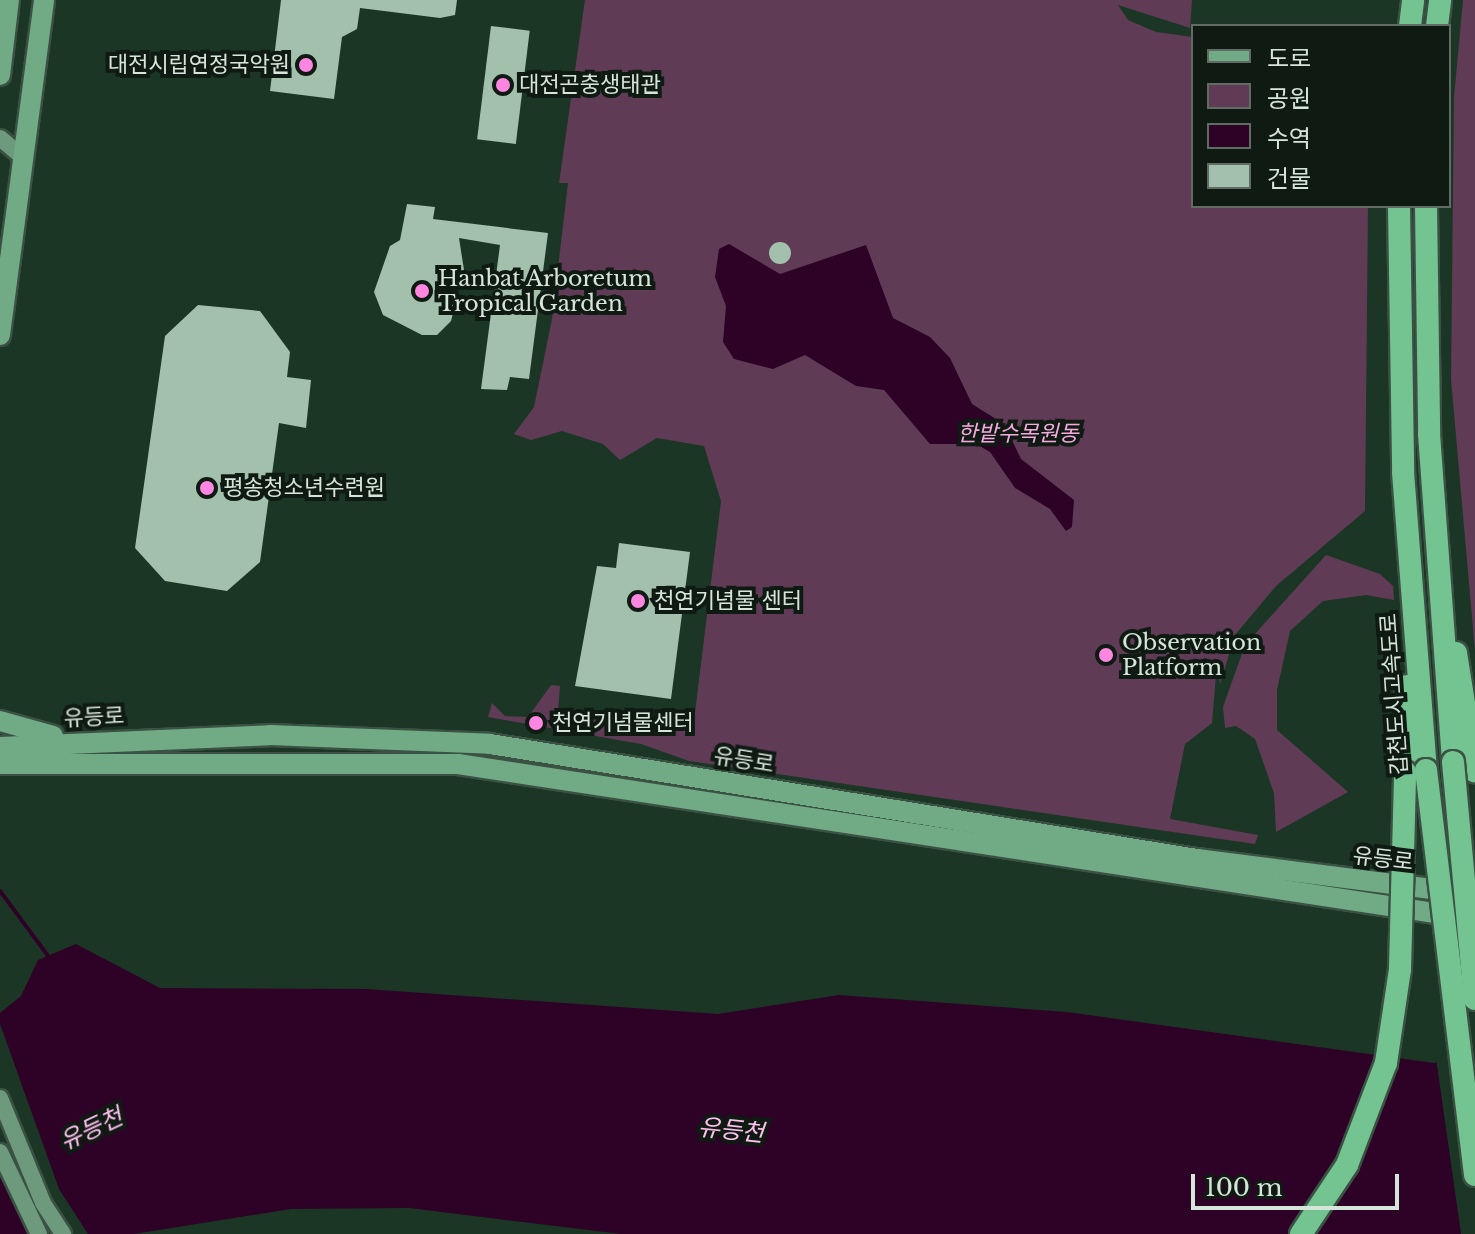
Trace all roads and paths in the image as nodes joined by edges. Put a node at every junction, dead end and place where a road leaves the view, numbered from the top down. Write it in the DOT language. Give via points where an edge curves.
graph roads {
  1 [pos="9,0"];
  2 [pos="44,0"];
  3 [pos="1413,0"];
  4 [pos="1440,0"];
  5 [pos="1410,24"];
  6 [pos="1437,24"];
  7 [pos="0,75"];
  8 [pos="0,138"];
  9 [pos="23,157"];
  10 [pos="1399,208"];
  11 [pos="1426,208"];
  12 [pos="0,335"];
  13 [pos="1439,550"];
  14 [pos="0,721"];
  15 [pos="0,747"];
  16 [pos="66,752"];
  17 [pos="0,764"];
  18 [pos="1416,771"];
  19 [pos="1475,771"];
  20 [pos="0,774"];
  21 [pos="1475,895"];
  22 [pos="1475,919"];
  23 [pos="1475,999"];
  24 [pos="0,1098"];
  25 [pos="0,1152"];
  26 [pos="1475,1175"];
  27 [pos="39,1234"];
  28 [pos="63,1234"];
  29 [pos="1301,1234"];
  1 -- 7 [label="main road"];
  2 -- 9 [label="main road"];
  3 -- 5 [label="highway"];
  4 -- 6 [label="highway"];
  8 -- 9 [label="main road"];
  9 -- 12 [label="main road"];
  10 -- 18 [label="highway, 갑천도시고속도로"];
  11 -- 13 [label="highway" via="1429,434"];
  13 -- 19 [label="highway"];
  13 -- 23 [label="highway, bridge"];
  14 -- 16 [label="main road"];
  15 -- 16 [label="main road, 유등로"];
  16 -- 17 [label="main road, 유등로"];
  16 -- 20 [label="main road"];
  16 -- 21 [label="main road, 유등로, bridge" via="286,735 490,744 1252,865"];
  16 -- 22 [label="main road, 유등로, bridge" via="458,764 1289,896"];
  18 -- 26 [label="highway, 갑천도시고속도로, bridge"];
  18 -- 29 [label="highway, bridge" via="1400,969 1386,1063 1347,1165"];
  24 -- 28 [label="main road" via="43,1203"];
  25 -- 27 [label="main road"];
}
